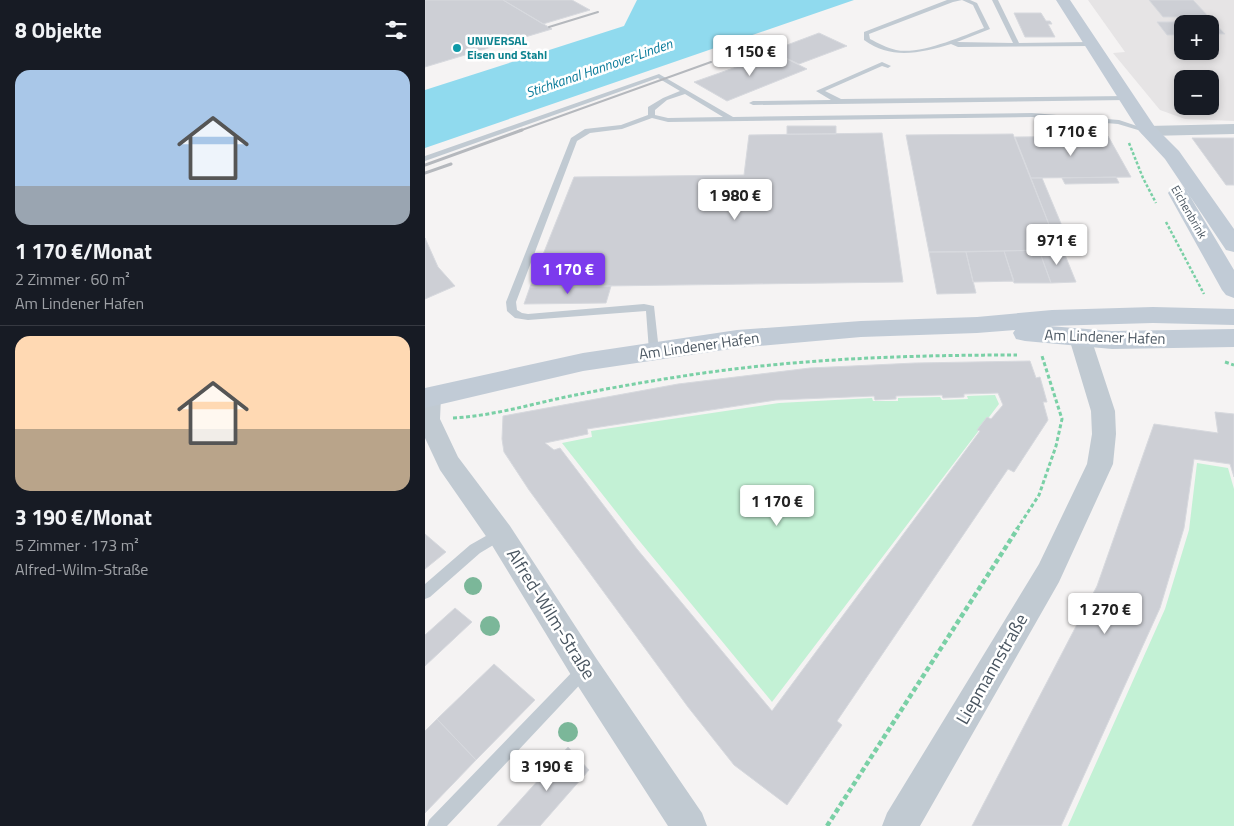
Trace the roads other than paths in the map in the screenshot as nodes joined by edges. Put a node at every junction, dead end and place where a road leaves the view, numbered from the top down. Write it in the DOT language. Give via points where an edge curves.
graph roads {
  1 [pos="959,0"];
  2 [pos="965,0"];
  3 [pos="995,0"];
  4 [pos="1001,0"];
  5 [pos="1063,0"];
  6 [pos="949,42"];
  7 [pos="1091,44"];
  8 [pos="1017,45"];
  9 [pos="888,66"];
  10 [pos="685,92"];
  11 [pos="1127,98"];
  12 [pos="839,101"];
  13 [pos="753,103"];
  14 [pos="652,116"];
  15 [pos="730,118"];
  16 [pos="1234,128"];
  17 [pos="1148,131"];
  18 [pos="425,159"];
  19 [pos="1234,245"];
  20 [pos="1234,290"];
  21 [pos="1234,317"];
  22 [pos="977,325"];
  23 [pos="1234,338"];
  24 [pos="1083,347"];
  25 [pos="653,352"];
  26 [pos="427,405"];
  27 [pos="501,534"];
  28 [pos="425,593"];
  29 [pos="585,669"];
  30 [pos="435,826"];
  31 [pos="689,826"];
  32 [pos="900,826"];
  1 -- 6 [label="lane" via="866,33 867,40 896,52 917,52"];
  2 -- 6 [label="lane" via="975,4 987,29"];
  3 -- 4 [label="lane"];
  3 -- 8 [label="lane"];
  5 -- 7 [label="main road, Eichenbrink"];
  6 -- 8 [label="lane" via="958,45"];
  7 -- 8 [label="lane"];
  7 -- 11 [label="main road, Eichenbrink"];
  9 -- 12 [label="lane" via="882,64 819,91"];
  10 -- 14 [label="lane" via="665,99 651,109"];
  10 -- 15 [label="lane"];
  10 -- 18 [label="lane" via="659,76"];
  11 -- 12 [label="lane"];
  11 -- 17 [label="main road, Eichenbrink"];
  12 -- 13 [label="lane"];
  14 -- 15 [label="lane" via="668,120"];
  14 -- 25 [label="lane" via="622,127 588,132 574,140 511,302 512,311 528,317 651,308"];
  15 -- 17 [label="lane" via="1032,115 1119,122"];
  16 -- 17 [label="street"];
  17 -- 19 [label="main road, Eichenbrink" via="1172,155"];
  17 -- 20 [label="main road, Eichenbrink" via="1157,156"];
  21 -- 22 [label="main road, Am Lindener Hafen" via="1052,318"];
  22 -- 24 [label="main road, Am Lindener Hafen"];
  22 -- 25 [label="main road, Am Lindener Hafen" via="861,329 737,339"];
  23 -- 24 [label="main road, Am Lindener Hafen" via="1137,340"];
  24 -- 32 [label="street, Liepmannstraße" via="1103,411 1100,464 1049,573"];
  25 -- 26 [label="main road, Am Lindener Hafen" via="583,362"];
  26 -- 27 [label="street, Alfred-Wilm-Straße" via="449,463"];
  27 -- 28 [label="lane" via="475,549"];
  27 -- 29 [label="street, Alfred-Wilm-Straße"];
  29 -- 30 [label="lane"];
  29 -- 31 [label="street, Alfred-Wilm-Straße"];
}
